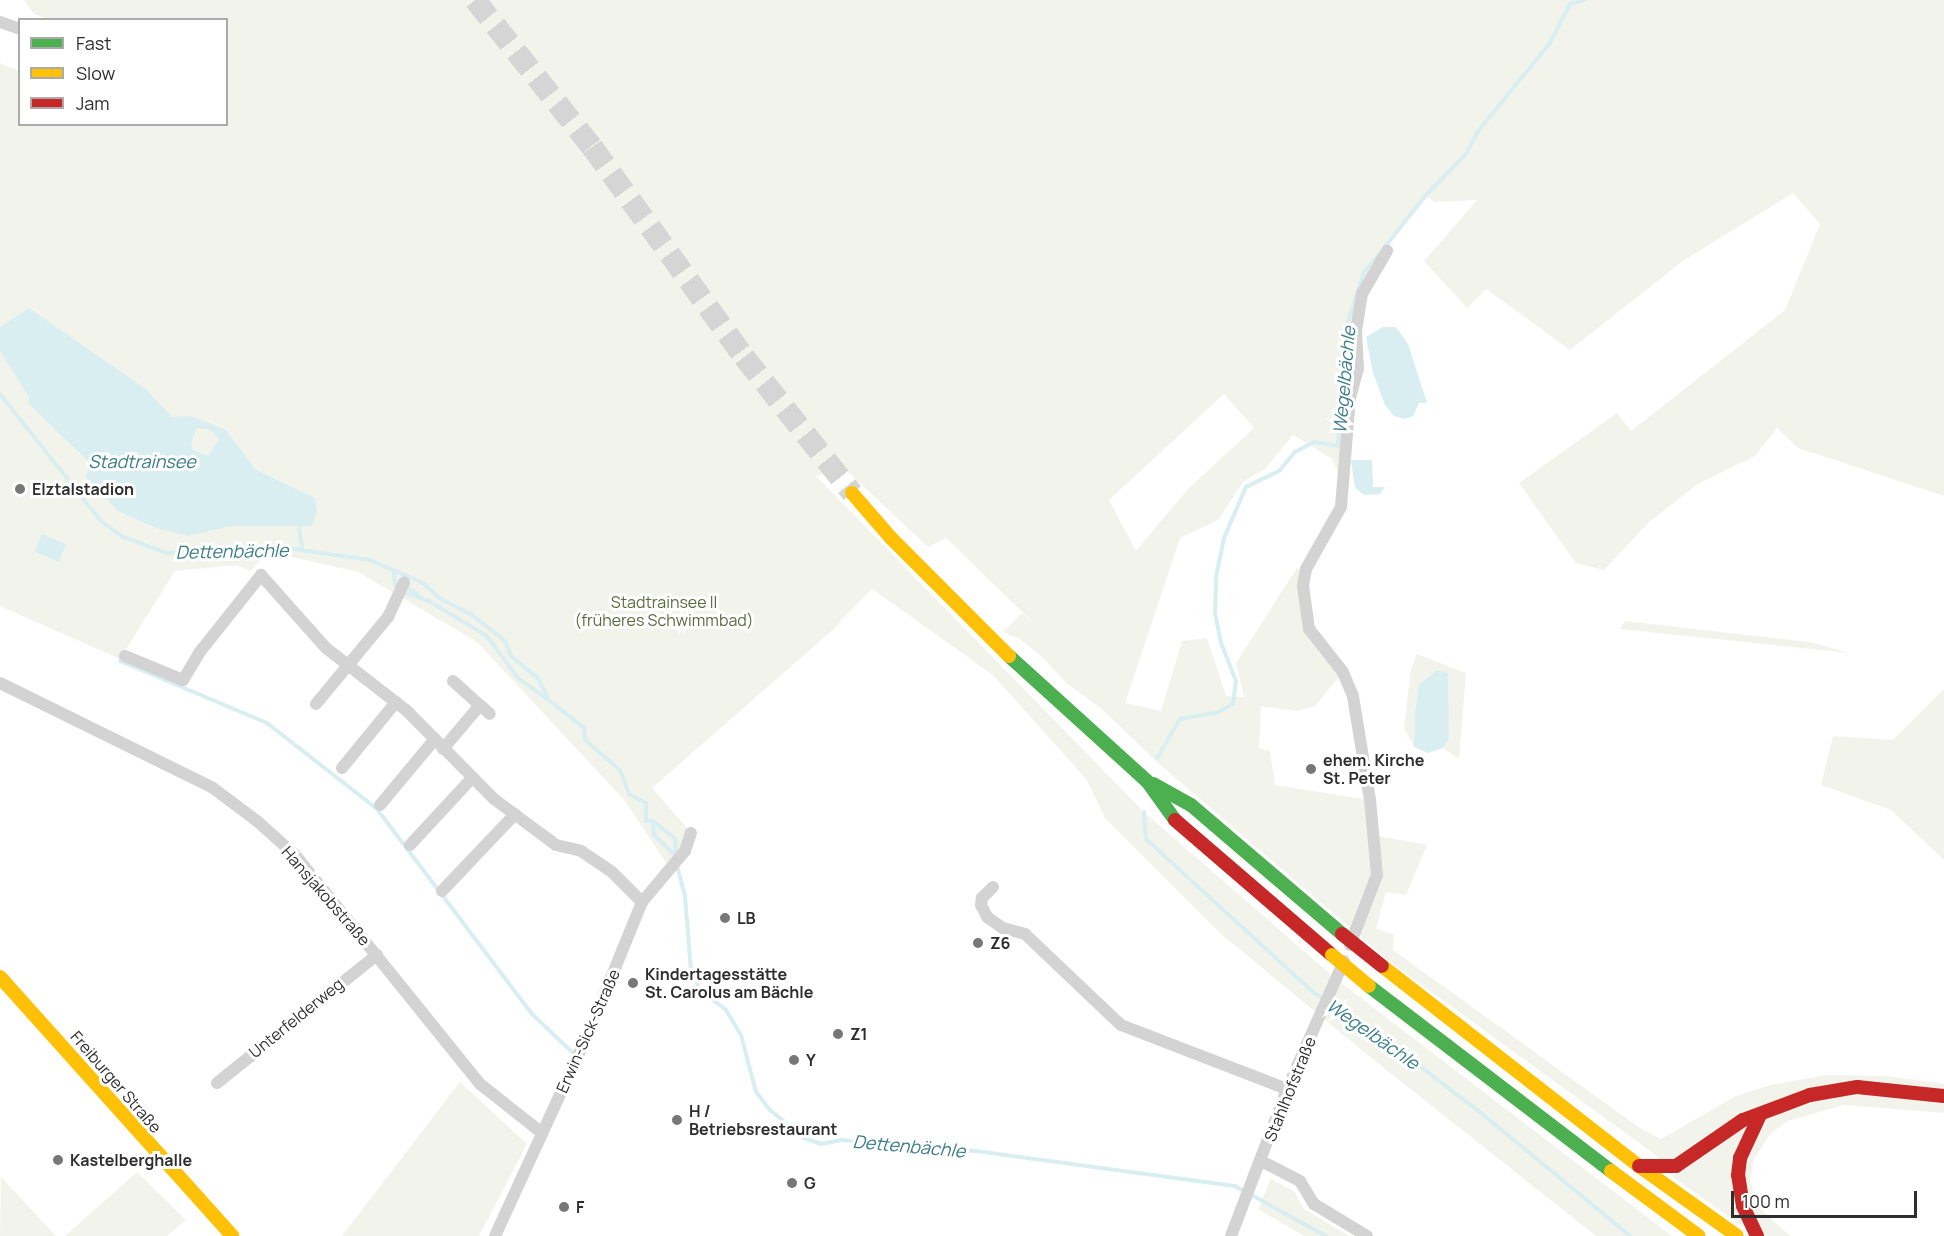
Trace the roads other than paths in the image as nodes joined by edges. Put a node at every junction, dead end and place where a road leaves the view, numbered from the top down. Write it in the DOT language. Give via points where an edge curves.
graph roads {
  1 [pos="0,22"];
  2 [pos="18,28"];
  3 [pos="1387,251"];
  4 [pos="852,493"];
  5 [pos="404,583"];
  6 [pos="125,656"];
  7 [pos="349,667"];
  8 [pos="453,681"];
  9 [pos="0,683"];
  10 [pos="396,702"];
  11 [pos="316,704"];
  12 [pos="480,705"];
  13 [pos="490,714"];
  14 [pos="439,744"];
  15 [pos="342,768"];
  16 [pos="472,778"];
  17 [pos="1147,781"];
  18 [pos="380,805"];
  19 [pos="515,814"];
  20 [pos="691,833"];
  21 [pos="410,845"];
  22 [pos="993,887"];
  23 [pos="442,891"];
  24 [pos="642,902"];
  25 [pos="377,955"];
  26 [pos="0,977"];
  27 [pos="217,1083"];
  28 [pos="1287,1089"];
  29 [pos="1944,1096"];
  30 [pos="1760,1115"];
  31 [pos="542,1133"];
  32 [pos="1261,1161"];
  33 [pos="1639,1166"];
  34 [pos="232,1236"];
  35 [pos="495,1236"];
  36 [pos="1232,1236"];
  37 [pos="1367,1236"];
  38 [pos="1699,1236"];
  39 [pos="1737,1236"];
  40 [pos="1757,1236"];
  1 -- 2 [label="street"];
  3 -- 28 [label="street, Stahlhofstraße" via="1362,294 1356,331 1358,369 1350,398 1341,507 1306,569 1303,586 1309,629 1343,672 1355,707 1377,876 1333,988"];
  4 -- 17 [label="main road" via="891,538 1019,666"];
  5 -- 7 [label="street" via="388,617"];
  6 -- 7 [label="street" via="183,680 199,653 261,575 326,648"];
  7 -- 10 [label="street"];
  7 -- 11 [label="street"];
  8 -- 12 [label="street"];
  9 -- 25 [label="street, Hansjakobstraße" via="213,788 296,856"];
  10 -- 14 [label="street"];
  10 -- 15 [label="street"];
  12 -- 13 [label="street"];
  12 -- 14 [label="street"];
  14 -- 16 [label="street"];
  14 -- 18 [label="street"];
  16 -- 19 [label="street"];
  16 -- 21 [label="street"];
  17 -- 33 [label="main road, bridge" via="1191,805 1342,934"];
  17 -- 38 [label="main road, bridge" via="1176,822 1370,987 1500,1090"];
  19 -- 23 [label="street"];
  19 -- 24 [label="street" via="556,845 580,851 612,873"];
  20 -- 24 [label="street, Erwin-Sick-Straße" via="685,852"];
  22 -- 28 [label="street" via="982,898 987,917 1003,928 1025,934 1121,1026"];
  24 -- 31 [label="street, Erwin-Sick-Straße" via="590,1030"];
  25 -- 27 [label="street, Unterfelderweg"];
  25 -- 31 [label="street, Hansjakobstraße" via="480,1084"];
  26 -- 34 [label="main road, Freiburger Straße"];
  28 -- 32 [label="street, Stahlhofstraße"];
  29 -- 30 [label="main road" via="1857,1087 1798,1098"];
  30 -- 33 [label="main road" via="1723,1132 1676,1166"];
  30 -- 40 [label="main road" via="1740,1158 1738,1175 1743,1206"];
  31 -- 35 [label="street, Erwin-Sick-Straße"];
  32 -- 36 [label="street, Stahlhofstraße"];
  32 -- 37 [label="street, Stahlhofstraße" via="1300,1181 1314,1204"];
  33 -- 39 [label="main road"];
}
